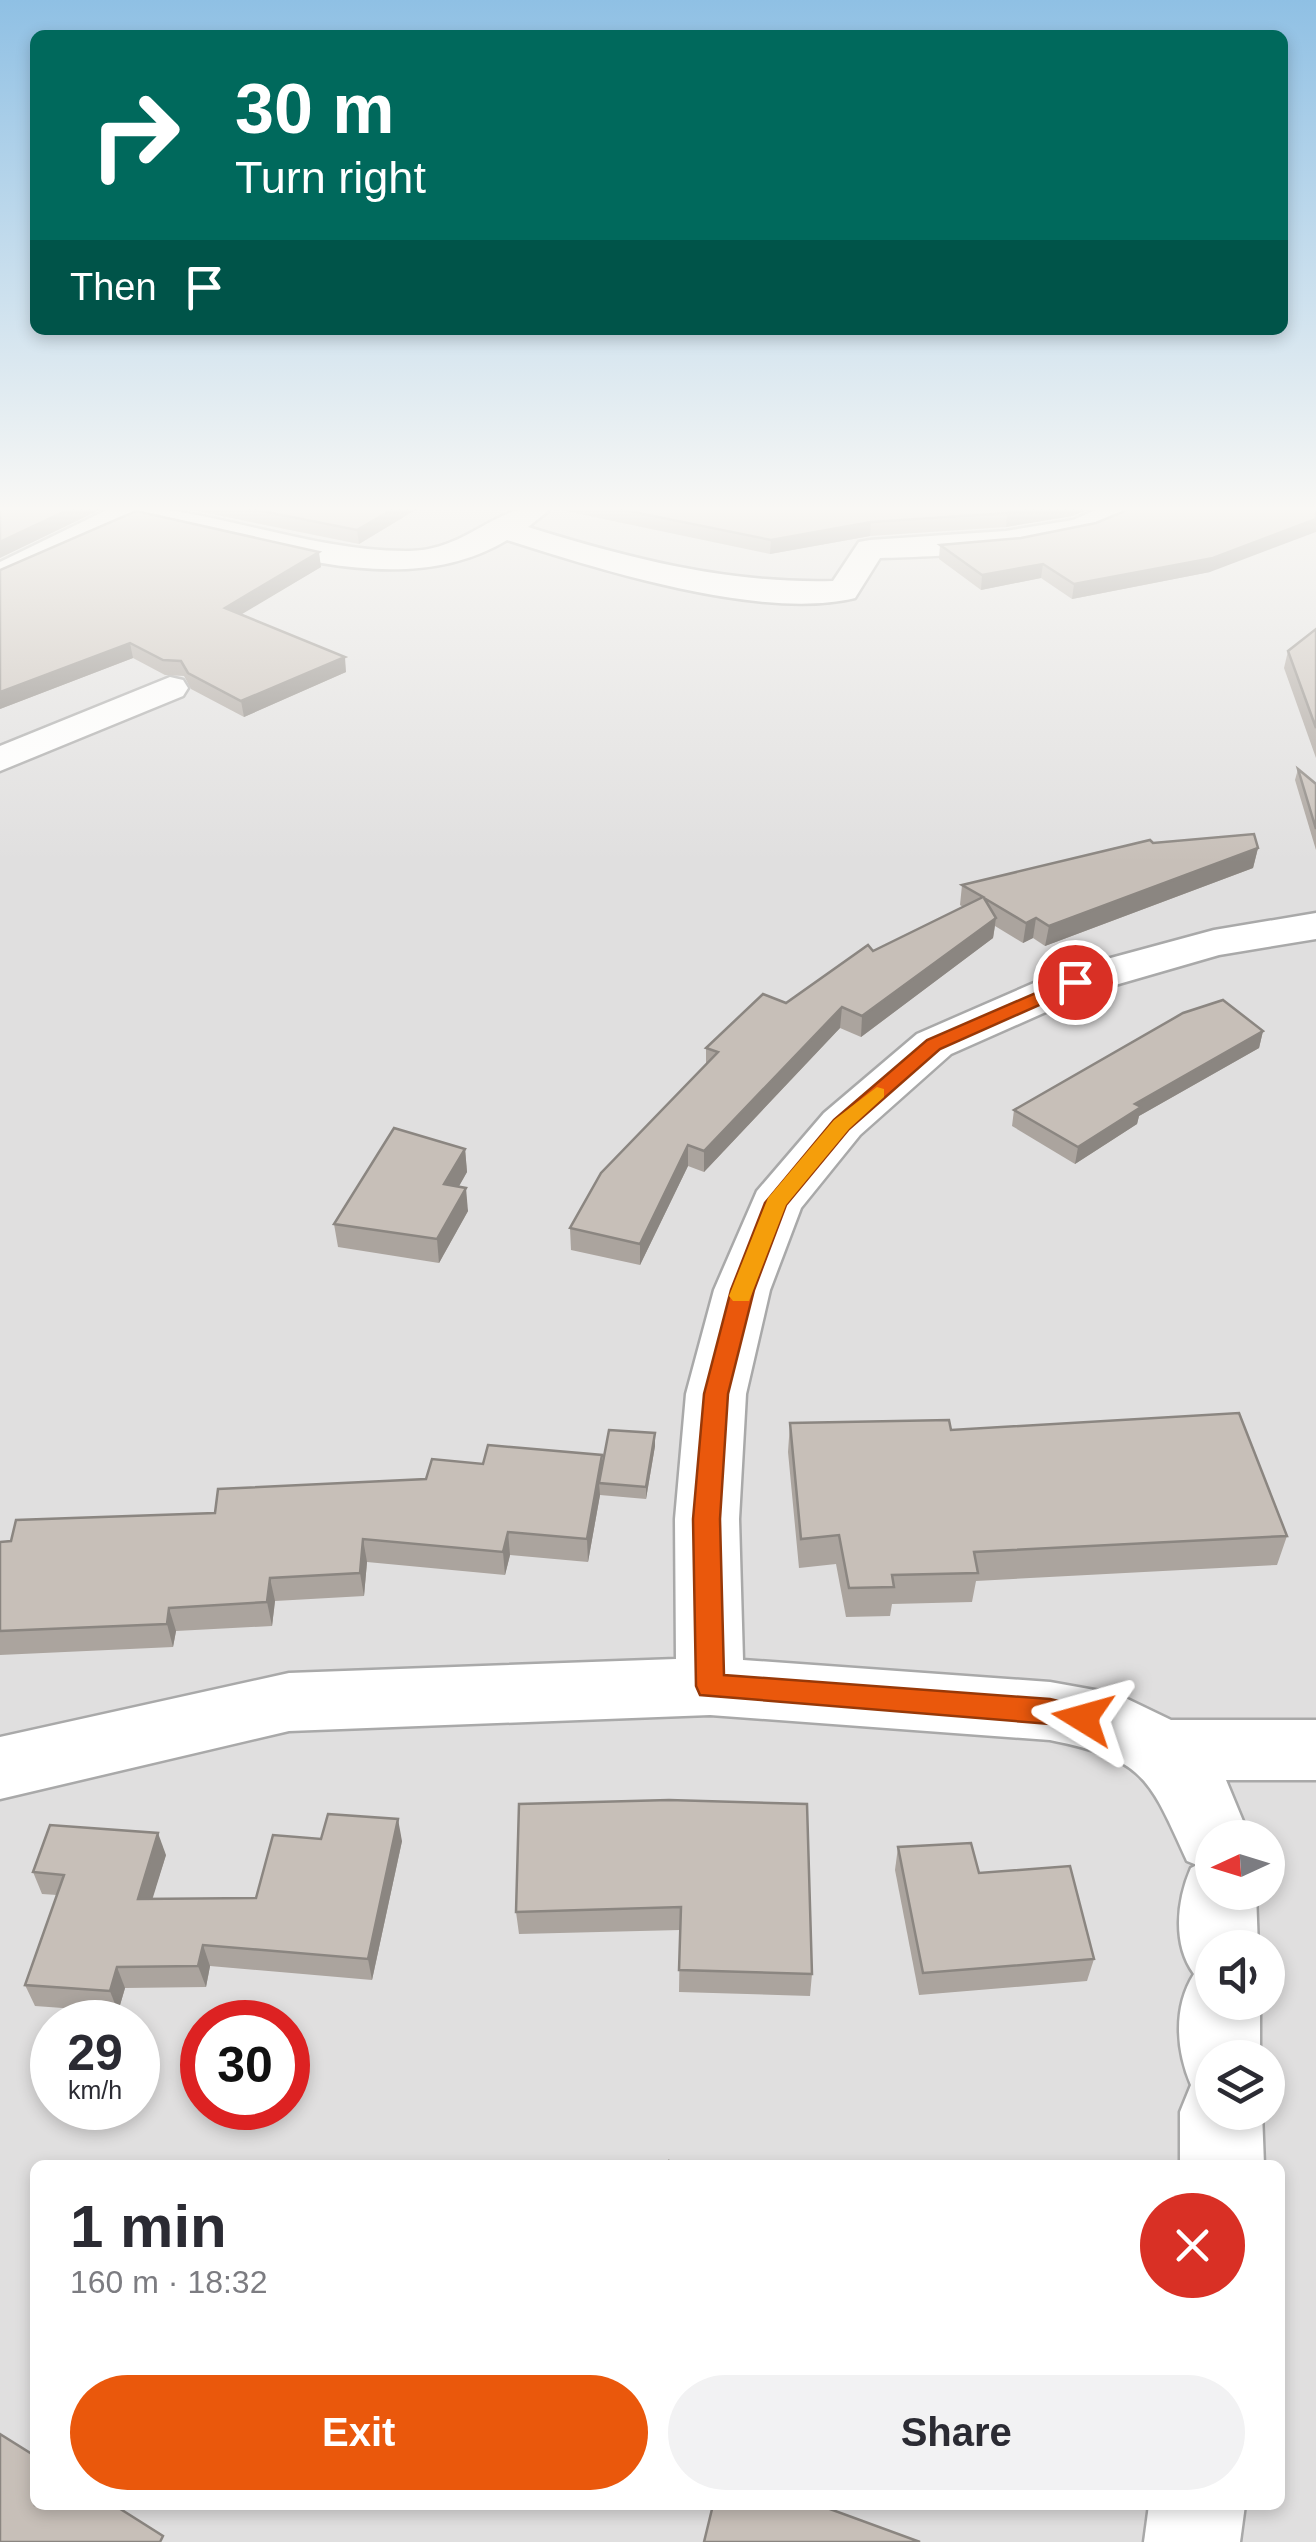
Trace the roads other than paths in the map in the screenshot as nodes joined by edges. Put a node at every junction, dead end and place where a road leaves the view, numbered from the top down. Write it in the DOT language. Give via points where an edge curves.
graph roads {
  1 [pos="170,688"];
  2 [pos="0,760"];
  3 [pos="1316,926"];
  4 [pos="710,1686"];
  5 [pos="1161,1750"];
  6 [pos="1316,1750"];
  7 [pos="0,1768"];
  8 [pos="1206,1820"];
  9 [pos="1221,2130"];
  10 [pos="1222,2160"];
  11 [pos="1196,2510"];
  12 [pos="1192,2542"];
  1 -- 2 [label="street"];
  3 -- 4 [label="street" via="1214,942 1075,982 934,1044 842,1124 776,1203 742,1290 716,1394 706,1519"];
  4 -- 5 [label="street" via="1050,1712 1116,1724"];
  4 -- 7 [label="street" via="289,1702"];
  5 -- 6 [label="street"];
  5 -- 8 [label="street" via="1196,1791"];
  9 -- 10 [label="street"];
  11 -- 12 [label="street"];
}
